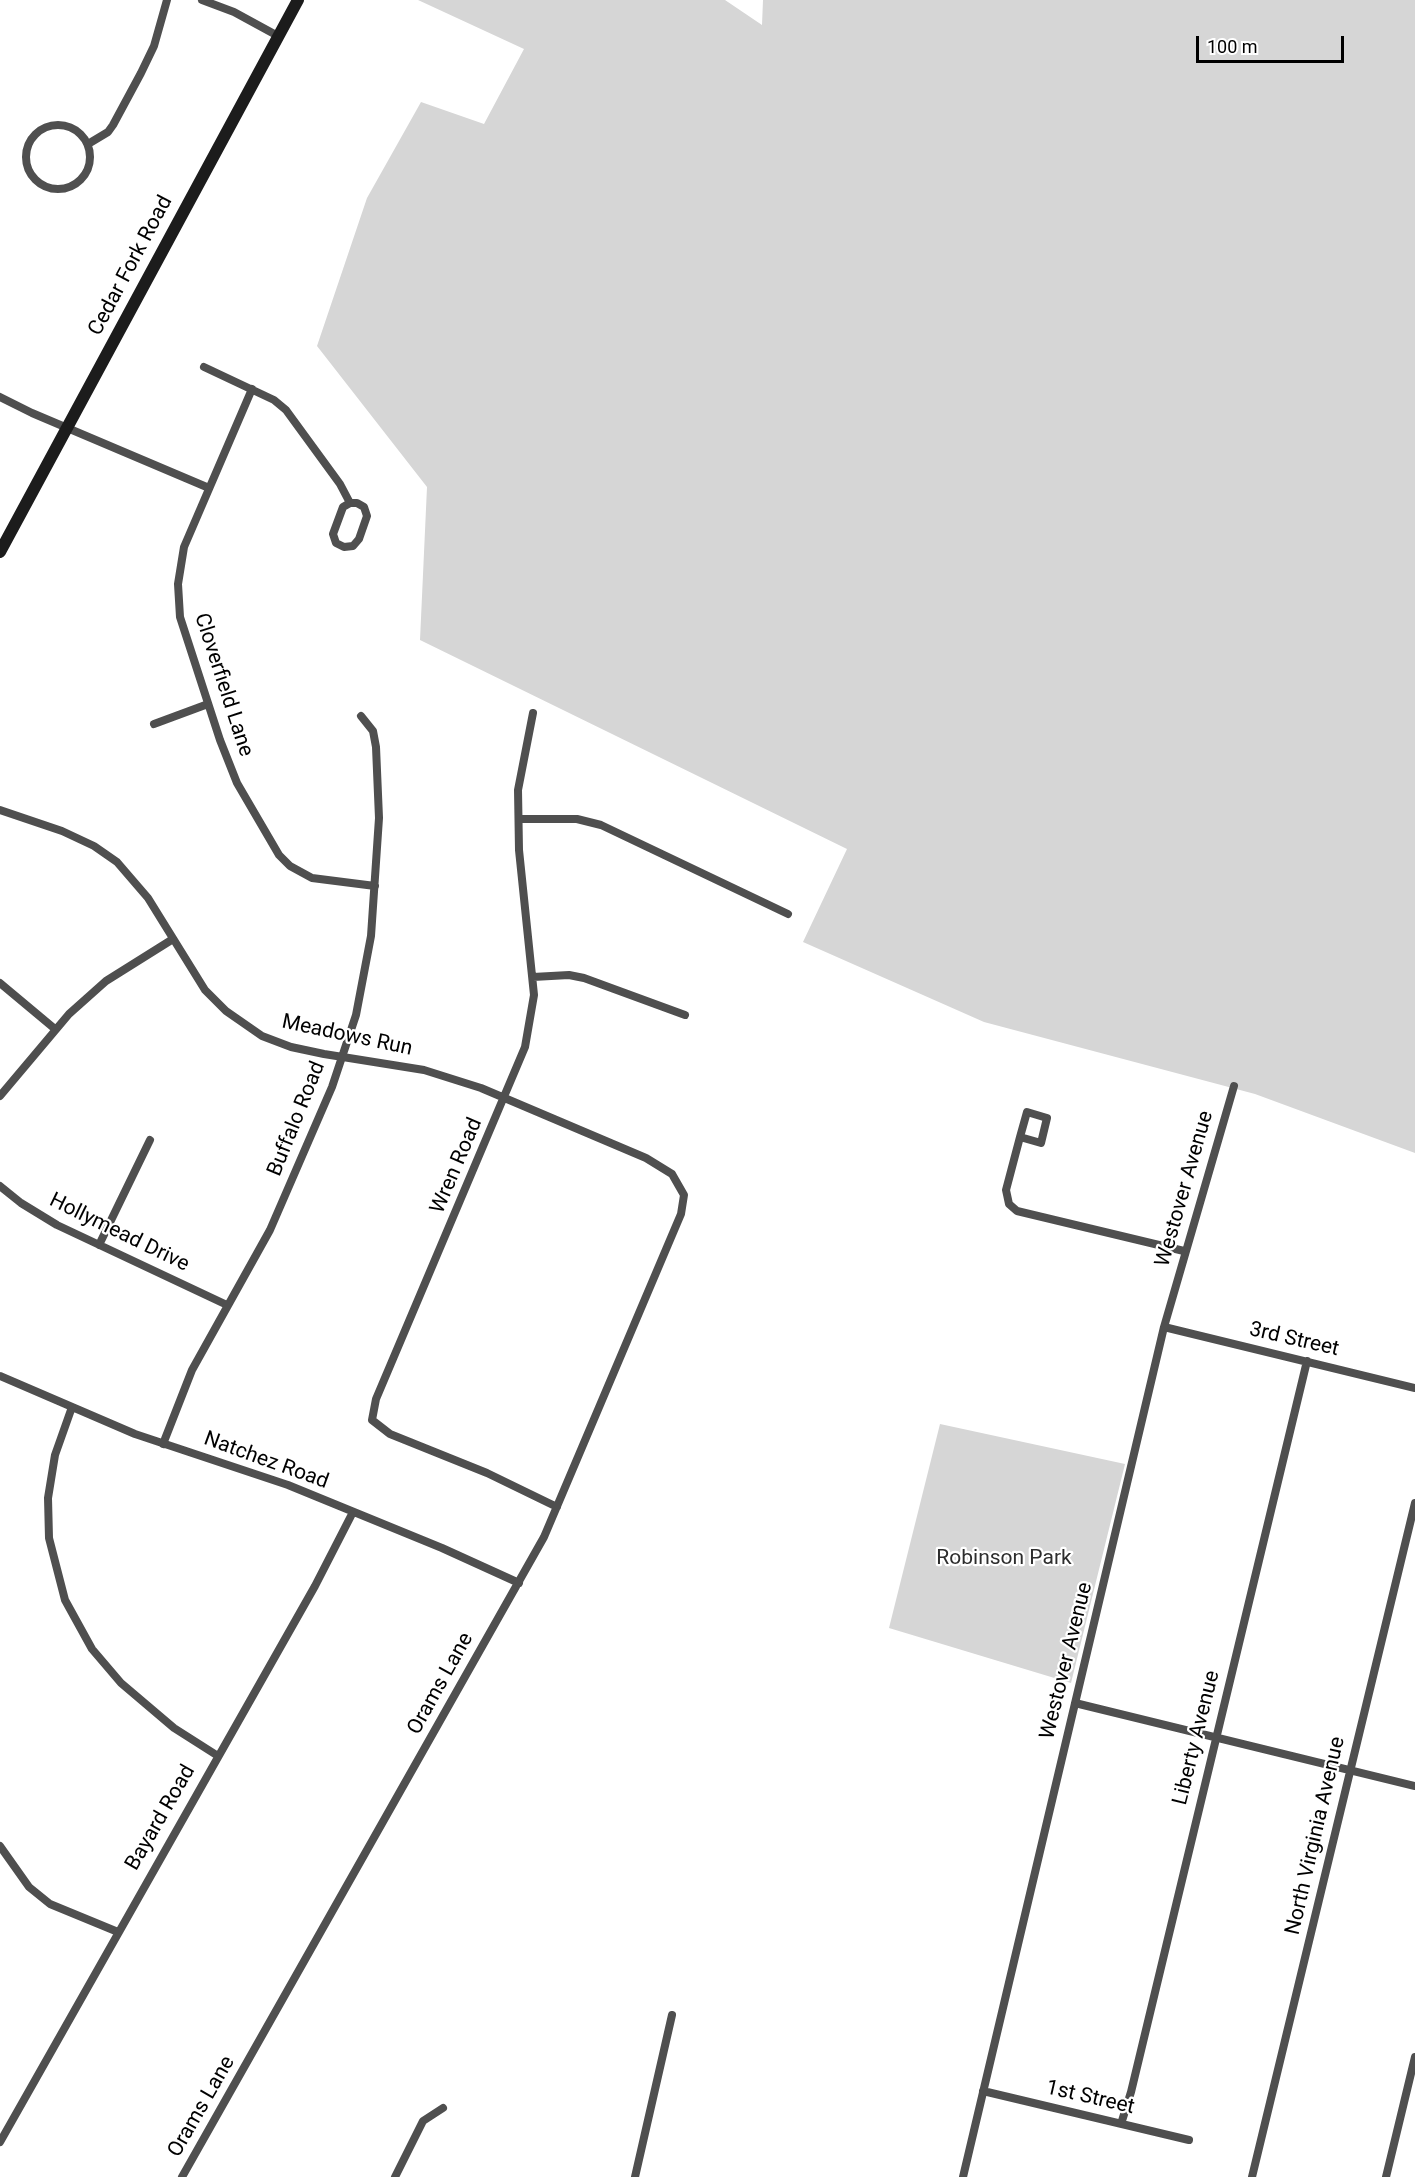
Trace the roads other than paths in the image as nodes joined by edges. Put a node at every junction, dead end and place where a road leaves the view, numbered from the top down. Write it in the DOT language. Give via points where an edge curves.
graph roads {
  1 [pos="167,0"];
  2 [pos="202,0"];
  3 [pos="298,0"];
  4 [pos="278,36"];
  5 [pos="88,144"];
  6 [pos="204,367"];
  7 [pos="252,388"];
  8 [pos="0,397"];
  9 [pos="66,427"];
  10 [pos="208,488"];
  11 [pos="350,503"];
  12 [pos="0,552"];
  13 [pos="208,705"];
  14 [pos="533,713"];
  15 [pos="361,716"];
  16 [pos="154,724"];
  17 [pos="0,810"];
  18 [pos="519,819"];
  19 [pos="375,886"];
  20 [pos="788,914"];
  21 [pos="173,939"];
  22 [pos="533,977"];
  23 [pos="0,983"];
  24 [pos="685,1015"];
  25 [pos="55,1029"];
  26 [pos="342,1056"];
  27 [pos="1234,1086"];
  28 [pos="0,1096"];
  29 [pos="505,1098"];
  30 [pos="1020,1137"];
  31 [pos="150,1140"];
  32 [pos="0,1186"];
  33 [pos="682,1188"];
  34 [pos="99,1245"];
  35 [pos="1184,1251"];
  36 [pos="227,1305"];
  37 [pos="1164,1327"];
  38 [pos="1307,1361"];
  39 [pos="0,1376"];
  40 [pos="1415,1388"];
  41 [pos="72,1407"];
  42 [pos="163,1444"];
  43 [pos="1415,1503"];
  44 [pos="557,1507"];
  45 [pos="353,1512"];
  46 [pos="519,1583"];
  47 [pos="1075,1703"];
  48 [pos="1216,1737"];
  49 [pos="218,1756"];
  50 [pos="1350,1770"];
  51 [pos="1415,1786"];
  52 [pos="0,1846"];
  53 [pos="118,1932"];
  54 [pos="672,2014"];
  55 [pos="1415,2057"];
  56 [pos="983,2091"];
  57 [pos="443,2108"];
  58 [pos="1120,2124"];
  59 [pos="1189,2140"];
  60 [pos="0,2142"];
  61 [pos="182,2177"];
  62 [pos="395,2177"];
  63 [pos="635,2177"];
  64 [pos="963,2177"];
  65 [pos="1252,2177"];
  66 [pos="1386,2177"];
  1 -- 5 [label="street" via="153,46 113,125"];
  2 -- 4 [label="street"];
  3 -- 4 [label="street, Cedar Fork Road"];
  4 -- 9 [label="street, Cedar Fork Road"];
  5 -- 5 [label="street" via="80,132 67,126 46,127 30,141 26,155 29,169 43,185 57,189 71,186 83,178 90,165"];
  6 -- 7 [label="street"];
  7 -- 10 [label="street, Cloverfield Lane"];
  7 -- 11 [label="street" via="274,400 291,416"];
  8 -- 9 [label="street"];
  9 -- 10 [label="street"];
  9 -- 12 [label="street, Cedar Fork Road"];
  10 -- 13 [label="street, Cloverfield Lane" via="184,547 178,584 180,616"];
  11 -- 11 [label="street" via="343,507 333,534 336,543 344,547 356,543 367,516 361,504"];
  13 -- 16 [label="street"];
  13 -- 19 [label="street, Cloverfield Lane" via="237,783 279,855 312,878"];
  14 -- 18 [label="street, Wren Road" via="520,774"];
  15 -- 19 [label="street, Buffalo Road" via="373,731 379,783"];
  17 -- 21 [label="street, Meadows Run" via="62,831 117,862 148,898"];
  18 -- 20 [label="street" via="577,819 601,825"];
  18 -- 22 [label="street, Wren Road"];
  19 -- 26 [label="street, Buffalo Road" via="366,969"];
  21 -- 25 [label="street" via="106,981"];
  21 -- 26 [label="street, Meadows Run" via="205,990 239,1021 277,1042"];
  22 -- 24 [label="street" via="584,978"];
  22 -- 29 [label="street, Wren Road" via="525,1047"];
  23 -- 25 [label="street"];
  25 -- 28 [label="street"];
  26 -- 29 [label="street, Meadows Run" via="424,1070"];
  26 -- 36 [label="street, Buffalo Road" via="270,1230"];
  27 -- 35 [label="street, Westover Avenue"];
  29 -- 33 [label="street, Meadows Run" via="640,1155 672,1174"];
  29 -- 44 [label="street, Wren Road" via="376,1399 372,1420 390,1434 487,1473"];
  30 -- 35 [label="street" via="1006,1190 1009,1204 1017,1211"];
  31 -- 34 [label="street"];
  32 -- 34 [label="street, Hollymead Drive" via="57,1225"];
  33 -- 44 [label="street, Orams Lane" via="681,1214"];
  34 -- 36 [label="street, Hollymead Drive"];
  35 -- 37 [label="street, Westover Avenue"];
  36 -- 42 [label="street, Buffalo Road" via="192,1370"];
  37 -- 38 [label="street, 3rd Street"];
  37 -- 47 [label="street, Westover Avenue"];
  38 -- 40 [label="street, 3rd Street"];
  38 -- 48 [label="street, Liberty Avenue"];
  39 -- 41 [label="street, Natchez Road"];
  41 -- 42 [label="street, Natchez Road"];
  41 -- 49 [label="street" via="55,1455 48,1498 49,1538 65,1600 92,1648 121,1683 174,1728"];
  42 -- 45 [label="street, Natchez Road" via="254,1472"];
  43 -- 50 [label="street, North Virginia Avenue"];
  44 -- 46 [label="street, Orams Lane"];
  45 -- 46 [label="street, Natchez Road"];
  45 -- 49 [label="street, Bayard Road"];
  46 -- 61 [label="street, Orams Lane"];
  47 -- 48 [label="street"];
  47 -- 56 [label="street, Westover Avenue"];
  48 -- 50 [label="street"];
  48 -- 58 [label="street, Liberty Avenue"];
  49 -- 53 [label="street, Bayard Road"];
  50 -- 51 [label="street"];
  50 -- 65 [label="street, North Virginia Avenue"];
  52 -- 53 [label="street" via="29,1887 50,1904"];
  53 -- 60 [label="street, Bayard Road"];
  54 -- 63 [label="street"];
  55 -- 66 [label="street"];
  56 -- 58 [label="street, 1st Street"];
  56 -- 64 [label="street, Westover Avenue"];
  57 -- 62 [label="street" via="423,2121"];
  58 -- 59 [label="street, 1st Street"];
}
